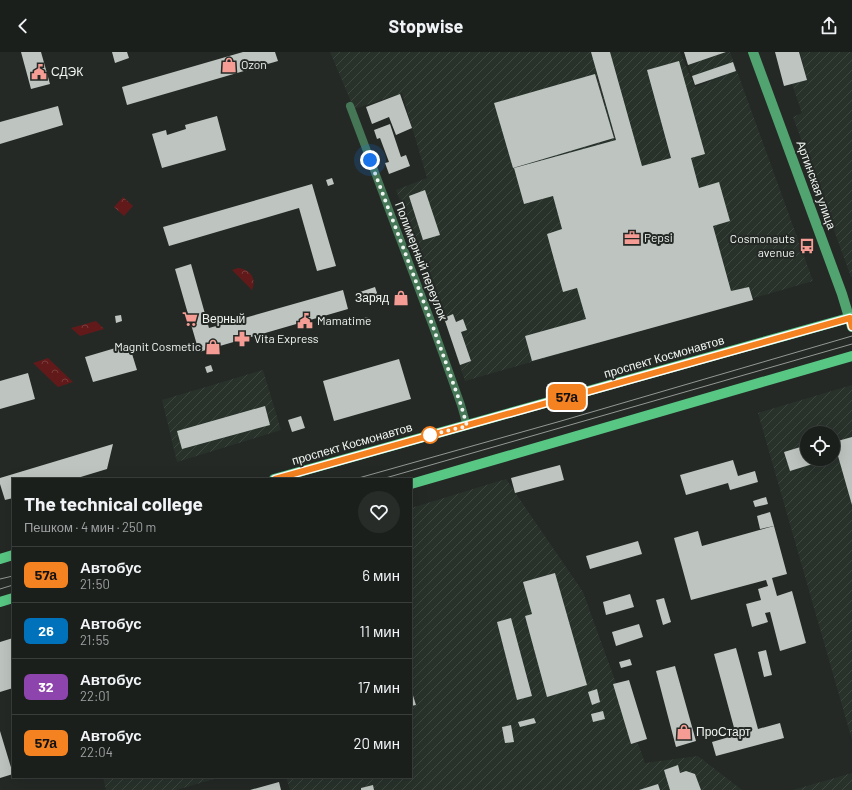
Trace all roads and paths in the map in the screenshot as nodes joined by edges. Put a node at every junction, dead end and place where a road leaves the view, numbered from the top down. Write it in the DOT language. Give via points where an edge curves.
graph roads {
  1 [pos="753,52"];
  2 [pos="350,106"];
  3 [pos="851,321"];
  4 [pos="852,356"];
  5 [pos="467,426"];
  6 [pos="277,478"];
  7 [pos="412,484"];
  8 [pos="12,555"];
  9 [pos="0,558"];
  10 [pos="12,598"];
  11 [pos="0,602"];
  1 -- 3 [label="street, Артинская улица"];
  2 -- 5 [label="street, Полимерный переулок" via="432,324"];
  3 -- 5 [label="main road, проспект Космонавтов"];
  4 -- 7 [label="main road"];
  5 -- 6 [label="main road, проспект Космонавтов"];
  8 -- 9 [label="main road"];
  10 -- 11 [label="main road"];
}
